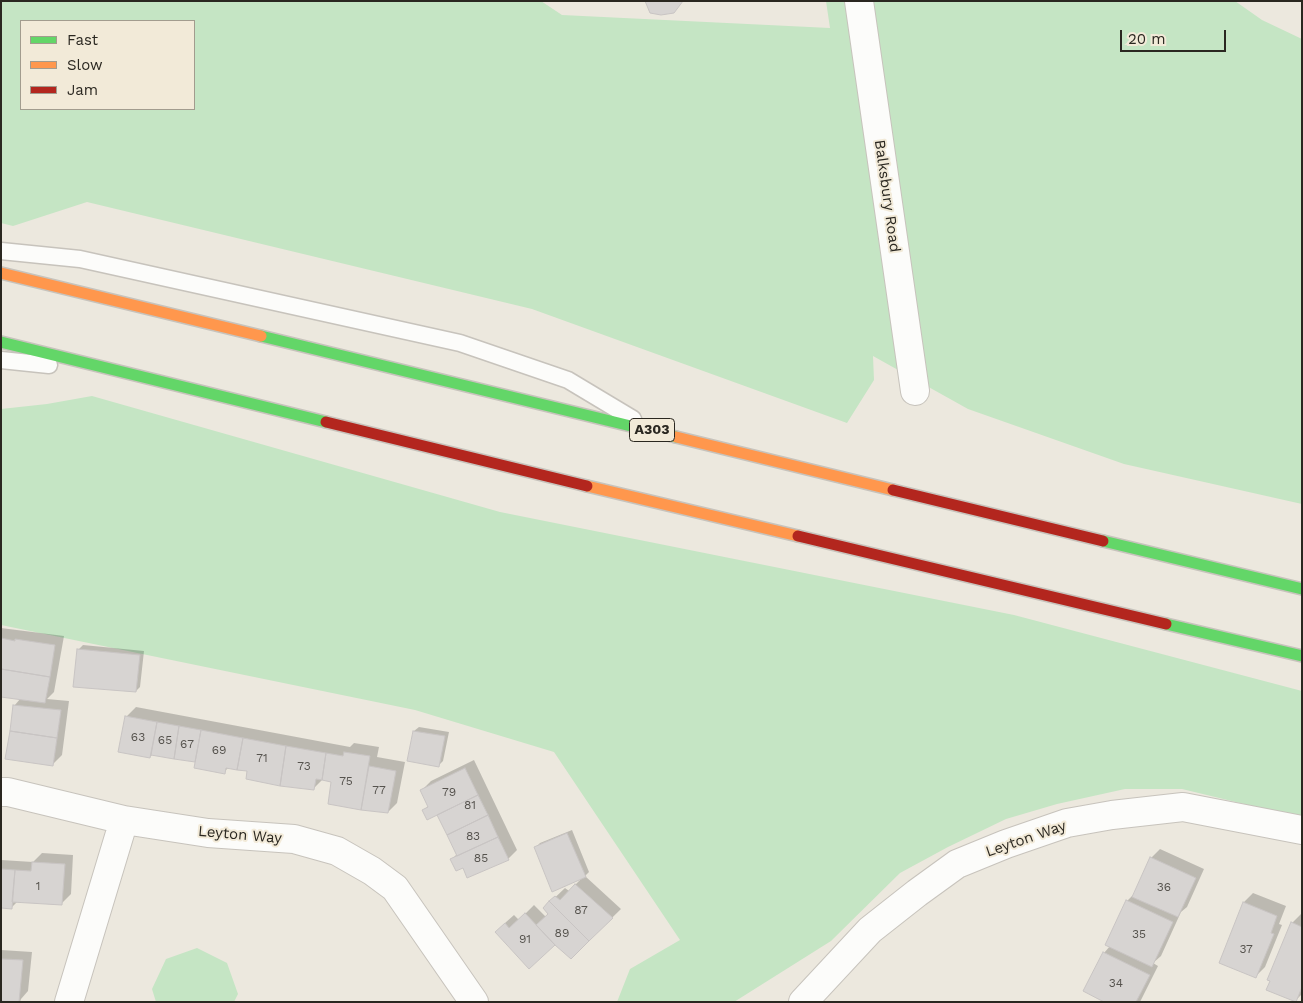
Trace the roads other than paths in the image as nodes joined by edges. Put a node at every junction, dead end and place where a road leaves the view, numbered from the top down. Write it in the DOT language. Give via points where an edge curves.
graph roads {
  1 [pos="859,1"];
  2 [pos="1,251"];
  3 [pos="1,273"];
  4 [pos="1,342"];
  5 [pos="1,360"];
  6 [pos="126,372"];
  7 [pos="915,391"];
  8 [pos="652,430"];
  9 [pos="1302,588"];
  10 [pos="1302,656"];
  11 [pos="1,792"];
  12 [pos="124,820"];
  13 [pos="1302,830"];
  14 [pos="69,1002"];
  15 [pos="474,1002"];
  16 [pos="802,1002"];
  1 -- 7 [label="street, Balksbury Road"];
  2 -- 8 [label="lane" via="80,259 460,343 568,380"];
  3 -- 8 [label="highway, A303"];
  4 -- 6 [label="highway"];
  5 -- 6 [label="lane"];
  6 -- 10 [label="highway" via="570,482"];
  8 -- 9 [label="highway, A303"];
  11 -- 12 [label="street, Leyton Way"];
  12 -- 14 [label="street"];
  12 -- 15 [label="street, Leyton Way" via="208,833 294,839 337,851 395,888"];
  13 -- 16 [label="street, Leyton Way" via="1183,807 1067,824 1006,844 957,864 917,892 870,930"];
}
